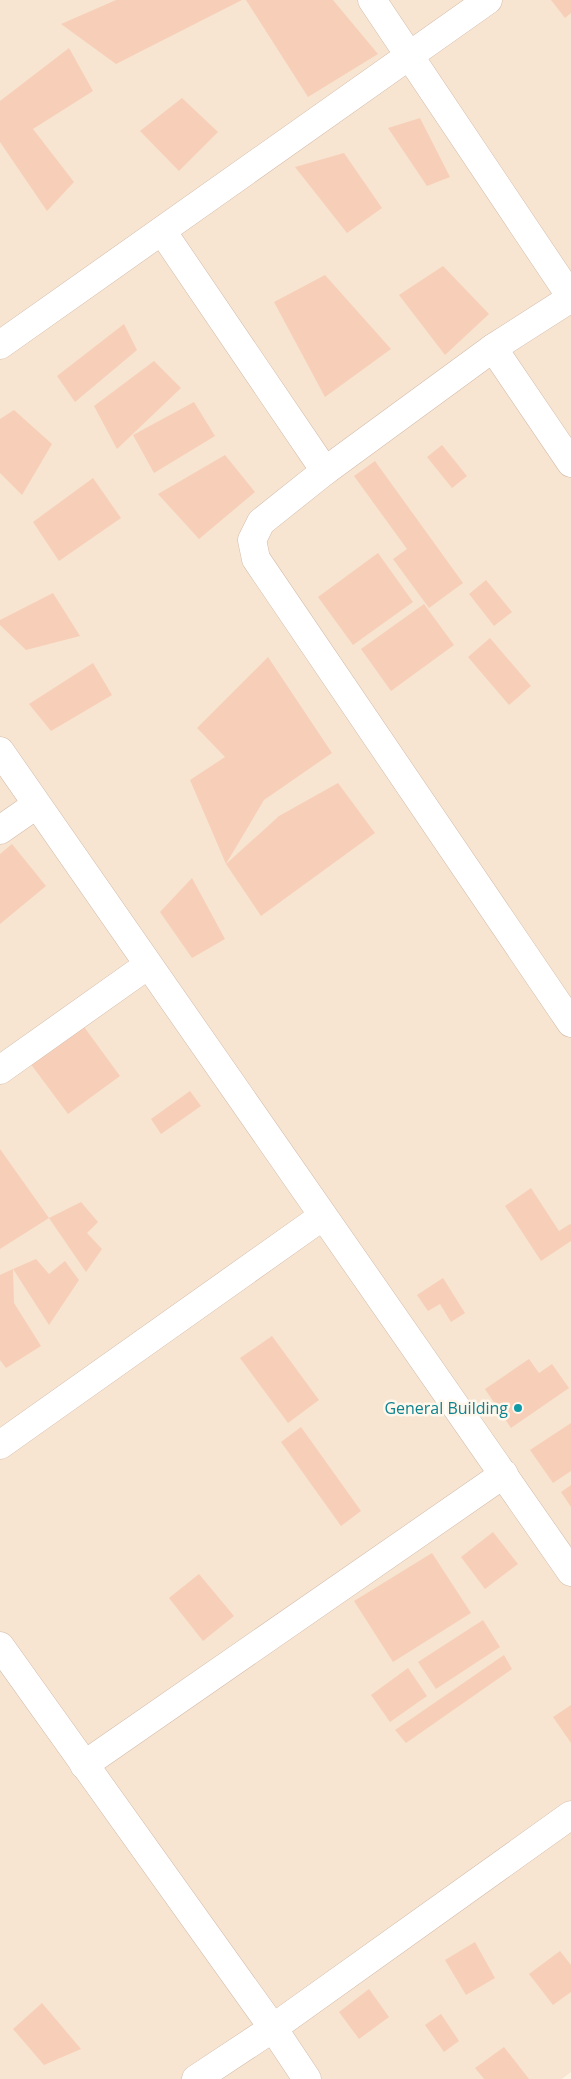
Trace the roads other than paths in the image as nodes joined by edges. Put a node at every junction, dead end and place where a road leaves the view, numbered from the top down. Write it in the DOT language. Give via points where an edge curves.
graph roads {
  1 [pos="372,0"];
  2 [pos="488,0"];
  3 [pos="411,56"];
  4 [pos="162,231"];
  5 [pos="571,298"];
  6 [pos="0,345"];
  7 [pos="494,348"];
  8 [pos="571,462"];
  9 [pos="325,472"];
  10 [pos="0,751"];
  11 [pos="36,805"];
  12 [pos="0,830"];
  13 [pos="148,965"];
  14 [pos="571,1022"];
  15 [pos="0,1070"];
  16 [pos="324,1216"];
  17 [pos="0,1445"];
  18 [pos="504,1474"];
  19 [pos="571,1572"];
  20 [pos="0,1646"];
  21 [pos="84,1766"];
  22 [pos="571,1815"];
  23 [pos="273,2028"];
  24 [pos="196,2079"];
  25 [pos="306,2079"];
  1 -- 3 [label="street"];
  2 -- 3 [label="street"];
  3 -- 4 [label="street"];
  3 -- 5 [label="street"];
  4 -- 6 [label="street"];
  4 -- 9 [label="street"];
  5 -- 7 [label="street"];
  7 -- 8 [label="street"];
  7 -- 9 [label="street"];
  9 -- 14 [label="street" via="260,522 252,540 256,559"];
  10 -- 11 [label="street"];
  11 -- 12 [label="street"];
  11 -- 13 [label="street"];
  13 -- 15 [label="street"];
  13 -- 16 [label="street"];
  16 -- 17 [label="street"];
  16 -- 18 [label="street"];
  18 -- 19 [label="street"];
  18 -- 21 [label="street"];
  20 -- 21 [label="street"];
  21 -- 23 [label="street"];
  22 -- 23 [label="street"];
  23 -- 24 [label="street"];
  23 -- 25 [label="street"];
}
